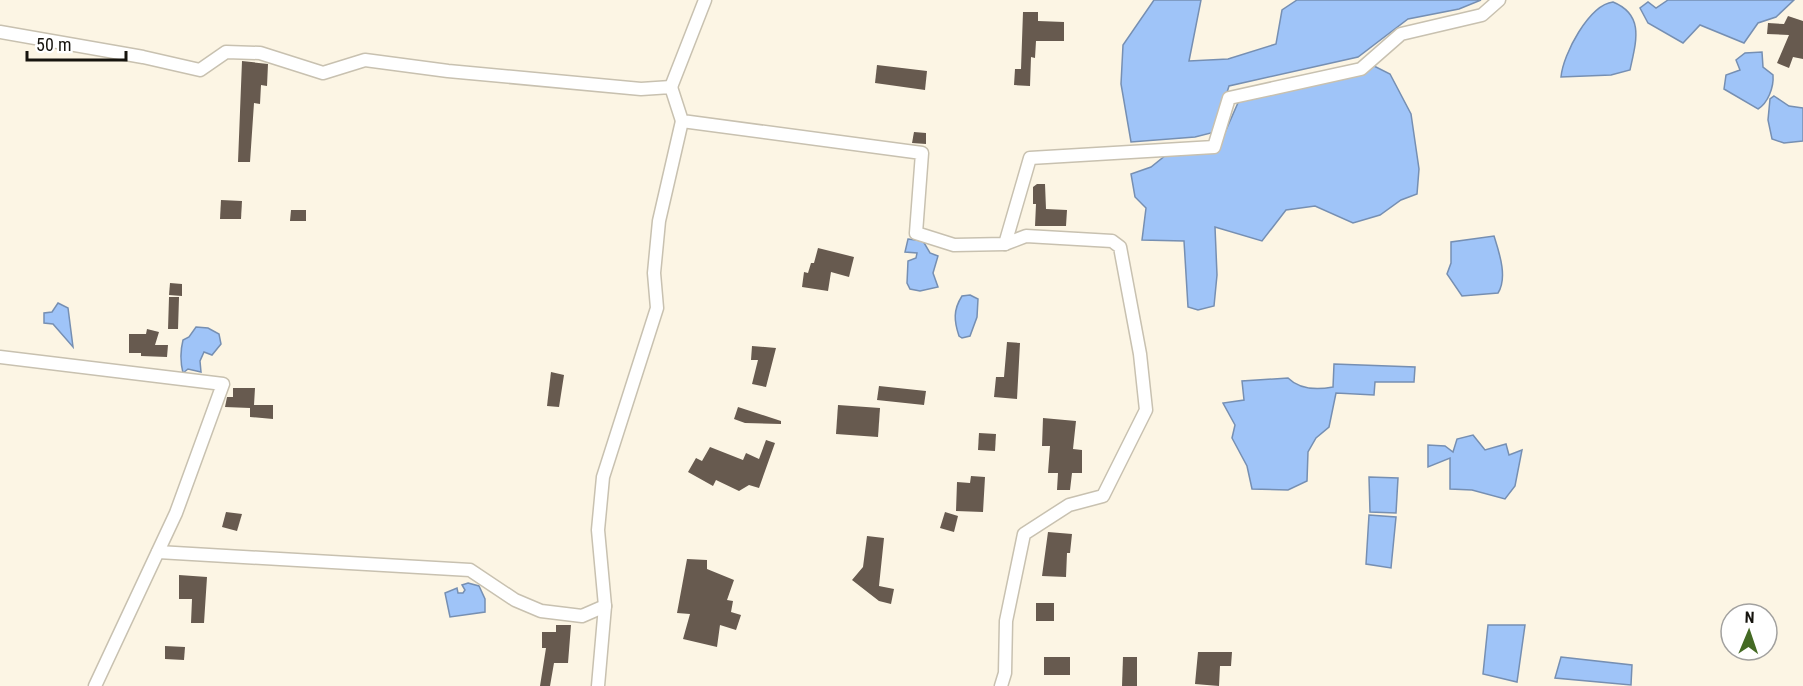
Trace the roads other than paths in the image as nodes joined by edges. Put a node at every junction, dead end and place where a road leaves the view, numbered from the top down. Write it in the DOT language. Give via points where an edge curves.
graph roads {
  1 [pos="705,0"];
  2 [pos="1499,0"];
  3 [pos="0,32"];
  4 [pos="671,87"];
  5 [pos="682,121"];
  6 [pos="1005,244"];
  7 [pos="0,357"];
  8 [pos="158,552"];
  9 [pos="605,606"];
  10 [pos="95,686"];
  11 [pos="598,686"];
  12 [pos="1001,686"];
  1 -- 4 [label="street"];
  2 -- 6 [label="street" via="1482,15 1401,34 1361,69 1229,99 1214,147 1030,158"];
  3 -- 4 [label="street" via="200,70 226,52 238,52 260,53 323,73 365,60 641,89"];
  4 -- 5 [label="street"];
  5 -- 6 [label="street" via="922,153 916,233 954,245"];
  5 -- 9 [label="street" via="659,221 654,273 657,308 603,477 598,530"];
  6 -- 12 [label="street" via="1026,237 1112,241 1120,247 1146,410 1103,496 1069,505 1024,534 1006,621"];
  7 -- 8 [label="street" via="223,384"];
  8 -- 9 [label="street" via="470,570 515,600 541,611 582,616"];
  8 -- 10 [label="street"];
  9 -- 11 [label="street"];
}
